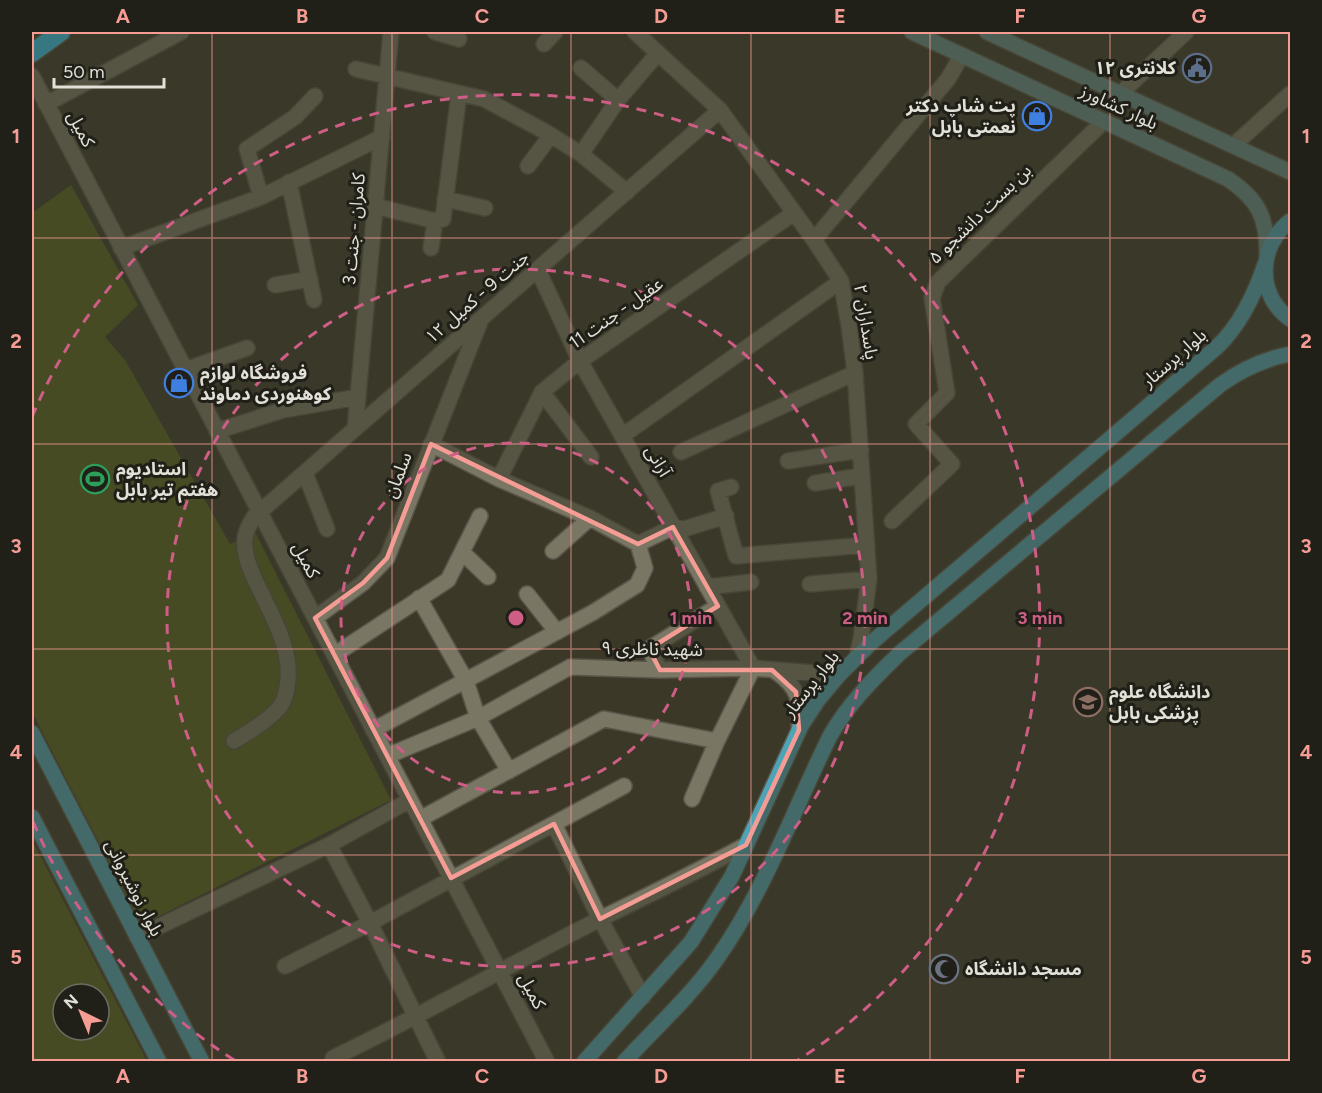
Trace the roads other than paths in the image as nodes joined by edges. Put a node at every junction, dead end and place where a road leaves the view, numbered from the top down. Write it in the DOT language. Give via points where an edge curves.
graph roads {
  1 [pos="61,32"];
  2 [pos="181,32"];
  3 [pos="391,32"];
  4 [pos="435,32"];
  5 [pos="555,32"];
  6 [pos="634,32"];
  7 [pos="912,32"];
  8 [pos="987,32"];
  9 [pos="1185,32"];
  10 [pos="459,39"];
  11 [pos="544,44"];
  12 [pos="32,53"];
  13 [pos="658,53"];
  14 [pos="962,55"];
  15 [pos="581,68"];
  16 [pos="356,69"];
  17 [pos="32,76"];
  18 [pos="387,77"];
  19 [pos="1121,93"];
  20 [pos="459,94"];
  21 [pos="1290,94"];
  22 [pos="315,96"];
  23 [pos="618,100"];
  24 [pos="46,104"];
  25 [pos="720,110"];
  26 [pos="1104,121"];
  27 [pos="551,135"];
  28 [pos="382,137"];
  29 [pos="1234,146"];
  30 [pos="581,154"];
  31 [pos="528,166"];
  32 [pos="1290,172"];
  33 [pos="289,182"];
  34 [pos="627,192"];
  35 [pos="261,197"];
  36 [pos="445,200"];
  37 [pos="375,206"];
  38 [pos="485,208"];
  39 [pos="794,213"];
  40 [pos="435,221"];
  41 [pos="1290,221"];
  42 [pos="814,240"];
  43 [pos="121,248"];
  44 [pos="431,248"];
  45 [pos="1266,259"];
  46 [pos="538,270"];
  47 [pos="310,279"];
  48 [pos="841,281"];
  49 [pos="275,285"];
  50 [pos="314,300"];
  51 [pos="481,319"];
  52 [pos="1290,319"];
  53 [pos="247,348"];
  54 [pos="1290,354"];
  55 [pos="580,362"];
  56 [pos="185,369"];
  57 [pos="855,374"];
  58 [pos="542,392"];
  59 [pos="358,397"];
  60 [pos="355,429"];
  61 [pos="217,431"];
  62 [pos="622,436"];
  63 [pos="431,444"];
  64 [pos="861,450"];
  65 [pos="681,452"];
  66 [pos="591,457"];
  67 [pos="788,461"];
  68 [pos="305,473"];
  69 [pos="861,476"];
  70 [pos="499,480"];
  71 [pos="815,483"];
  72 [pos="731,487"];
  73 [pos="259,512"];
  74 [pos="480,516"];
  75 [pos="726,516"];
  76 [pos="590,518"];
  77 [pos="892,521"];
  78 [pos="673,527"];
  79 [pos="327,529"];
  80 [pos="638,544"];
  81 [pos="867,545"];
  82 [pos="553,551"];
  83 [pos="462,552"];
  84 [pos="488,577"];
  85 [pos="869,579"];
  86 [pos="751,582"];
  87 [pos="810,584"];
  88 [pos="707,586"];
  89 [pos="527,594"];
  90 [pos="419,598"];
  91 [pos="718,606"];
  92 [pos="315,618"];
  93 [pos="557,632"];
  94 [pos="334,654"];
  95 [pos="857,657"];
  96 [pos="753,668"];
  97 [pos="660,670"];
  98 [pos="772,670"];
  99 [pos="839,675"];
  100 [pos="466,681"];
  101 [pos="478,718"];
  102 [pos="373,730"];
  103 [pos="799,730"];
  104 [pos="32,733"];
  105 [pos="234,741"];
  106 [pos="717,741"];
  107 [pos="387,756"];
  108 [pos="509,771"];
  109 [pos="624,786"];
  110 [pos="692,799"];
  111 [pos="410,800"];
  112 [pos="32,817"];
  113 [pos="420,819"];
  114 [pos="554,824"];
  115 [pos="329,845"];
  116 [pos="746,845"];
  117 [pos="451,878"];
  118 [pos="600,919"];
  119 [pos="370,923"];
  120 [pos="138,937"];
  121 [pos="285,966"];
  122 [pos="500,972"];
  123 [pos="643,997"];
  124 [pos="416,1018"];
  125 [pos="333,1058"];
  126 [pos="159,1062"];
  127 [pos="202,1062"];
  128 [pos="438,1062"];
  129 [pos="547,1062"];
  130 [pos="584,1062"];
  131 [pos="624,1062"];
  1 -- 12 [label="highway"];
  2 -- 24 [label="street"];
  3 -- 18 [label="street, کامران - جنت 3"];
  4 -- 10 [label="street"];
  5 -- 11 [label="street"];
  6 -- 13 [label="street, پاسداران ۲"];
  7 -- 14 [label="main road, بلوار کشاورز"];
  8 -- 19 [label="main road, بلوار کشاورز"];
  9 -- 19 [label="street"];
  13 -- 23 [label="street"];
  13 -- 25 [label="street, پاسداران ۲"];
  14 -- 26 [label="main road, بلوار کشاورز"];
  14 -- 42 [label="street" via="948,79"];
  15 -- 23 [label="street"];
  16 -- 18 [label="street"];
  17 -- 24 [label="street, کمیل"];
  18 -- 20 [label="street"];
  18 -- 28 [label="street, کامران - جنت 3"];
  19 -- 29 [label="main road, بلوار کشاورز"];
  20 -- 27 [label="street" via="484,99"];
  20 -- 36 [label="street"];
  21 -- 29 [label="street"];
  22 -- 35 [label="street" via="295,117 247,149"];
  23 -- 30 [label="street"];
  24 -- 43 [label="street, کمیل"];
  25 -- 34 [label="street, جنت 9 - کمیل ۱۲"];
  25 -- 39 [label="street, پاسداران ۲"];
  26 -- 45 [label="main road, بلوار کشاورز" via="1236,185 1264,218"];
  26 -- 77 [label="street, بن بست دانشجو ۵" via="938,282 932,298 947,393 916,424 952,464"];
  27 -- 30 [label="street"];
  27 -- 31 [label="street"];
  28 -- 33 [label="street"];
  28 -- 37 [label="street, کامران - جنت 3"];
  29 -- 32 [label="main road, بلوار کشاورز"];
  30 -- 34 [label="street"];
  33 -- 35 [label="street"];
  33 -- 47 [label="street"];
  34 -- 46 [label="street, جنت 9 - کمیل ۱۲"];
  35 -- 43 [label="street"];
  36 -- 38 [label="street"];
  36 -- 40 [label="street" via="443,219"];
  37 -- 40 [label="street"];
  37 -- 59 [label="street, کامران - جنت 3"];
  39 -- 42 [label="street, پاسداران ۲"];
  39 -- 55 [label="street, عقیل - جنت 11"];
  40 -- 44 [label="street"];
  41 -- 45 [label="main road, بلوار پرستار" via="1275,237"];
  42 -- 48 [label="street, پاسداران ۲"];
  43 -- 56 [label="street, کمیل"];
  45 -- 52 [label="main road" via="1269,292"];
  45 -- 95 [label="main road, بلوار پرستار" via="1247,308 1224,340"];
  46 -- 51 [label="street, جنت 9 - کمیل ۱۲"];
  46 -- 55 [label="street, آرانی"];
  47 -- 49 [label="street"];
  47 -- 50 [label="street"];
  48 -- 57 [label="street, پاسداران ۲"];
  48 -- 62 [label="street"];
  51 -- 60 [label="street, جنت 9 - کمیل ۱۲"];
  51 -- 63 [label="street, سلمان"];
  53 -- 56 [label="street"];
  54 -- 131 [label="main road" via="1261,361 1220,385 878,674 830,735 758,890 728,942 705,975"];
  55 -- 58 [label="street, عقیل - جنت 11"];
  55 -- 62 [label="street, آرانی"];
  56 -- 61 [label="street, کمیل"];
  57 -- 64 [label="street, پاسداران ۲"];
  57 -- 65 [label="street"];
  58 -- 66 [label="street"];
  58 -- 70 [label="street, عقیل - جنت 11"];
  59 -- 60 [label="street, کامران - جنت 3"];
  59 -- 61 [label="street" via="283,411"];
  60 -- 68 [label="street, جنت 9 - کمیل ۱۲"];
  61 -- 73 [label="street, کمیل"];
  62 -- 78 [label="street, آرانی"];
  63 -- 70 [label="street"];
  63 -- 92 [label="street, سلمان" via="387,558 363,584"];
  64 -- 67 [label="street"];
  64 -- 69 [label="street, پاسداران ۲"];
  68 -- 73 [label="street, جنت 9 - کمیل ۱۲"];
  68 -- 79 [label="street"];
  69 -- 71 [label="street"];
  69 -- 81 [label="street, پاسداران ۲"];
  70 -- 76 [label="street"];
  72 -- 75 [label="street" via="718,490"];
  73 -- 92 [label="street, کمیل"];
  73 -- 105 [label="street" via="247,531 245,551 279,633 288,667 288,685 279,708"];
  74 -- 83 [label="street"];
  75 -- 78 [label="street" via="684,529"];
  75 -- 81 [label="street" via="736,556"];
  76 -- 80 [label="street"];
  76 -- 82 [label="street"];
  78 -- 80 [label="street"];
  78 -- 88 [label="street, آرانی"];
  80 -- 93 [label="street" via="645,568 637,585"];
  81 -- 85 [label="street, پاسداران ۲"];
  83 -- 84 [label="street"];
  83 -- 90 [label="street" via="448,580"];
  85 -- 87 [label="street"];
  85 -- 95 [label="street, پاسداران ۲"];
  86 -- 88 [label="street"];
  88 -- 91 [label="street, آرانی"];
  89 -- 93 [label="street"];
  90 -- 94 [label="street"];
  90 -- 100 [label="street"];
  91 -- 96 [label="street, آرانی"];
  91 -- 97 [label="street" via="649,649"];
  92 -- 94 [label="street, کمیل"];
  93 -- 100 [label="street"];
  94 -- 102 [label="street, کمیل"];
  95 -- 99 [label="main road, بلوار پرستار"];
  96 -- 97 [label="street, شهید ناظری ۹"];
  96 -- 98 [label="street, شهید ناظری ۹"];
  96 -- 106 [label="street"];
  97 -- 101 [label="street, شهید ناظری ۹" via="570,667"];
  98 -- 99 [label="street, شهید ناظری ۹"];
  98 -- 103 [label="street" via="789,681 796,692"];
  99 -- 103 [label="main road, بلوار پرستار"];
  100 -- 101 [label="street"];
  100 -- 102 [label="street"];
  101 -- 107 [label="street, شهید ناظری ۹"];
  101 -- 108 [label="street"];
  102 -- 107 [label="street, کمیل"];
  103 -- 116 [label="main road, بلوار پرستار"];
  104 -- 120 [label="main road, بلوار نوشیروانی"];
  106 -- 108 [label="street" via="604,719"];
  106 -- 110 [label="street"];
  107 -- 111 [label="street, کمیل"];
  108 -- 113 [label="street"];
  109 -- 114 [label="street"];
  111 -- 113 [label="street, کمیل"];
  111 -- 115 [label="street"];
  112 -- 126 [label="main road"];
  113 -- 117 [label="street, کمیل"];
  114 -- 117 [label="street"];
  114 -- 118 [label="street"];
  115 -- 119 [label="street"];
  115 -- 120 [label="street"];
  116 -- 118 [label="street"];
  116 -- 123 [label="main road, بلوار پرستار" via="691,942"];
  117 -- 119 [label="street"];
  117 -- 122 [label="street, کمیل"];
  118 -- 122 [label="street"];
  118 -- 123 [label="street"];
  119 -- 121 [label="street"];
  119 -- 124 [label="street"];
  120 -- 127 [label="main road, بلوار نوشیروانی"];
  122 -- 124 [label="street"];
  122 -- 129 [label="street, کمیل"];
  123 -- 130 [label="main road, بلوار پرستار"];
  124 -- 125 [label="street"];
  124 -- 128 [label="street"];
}
